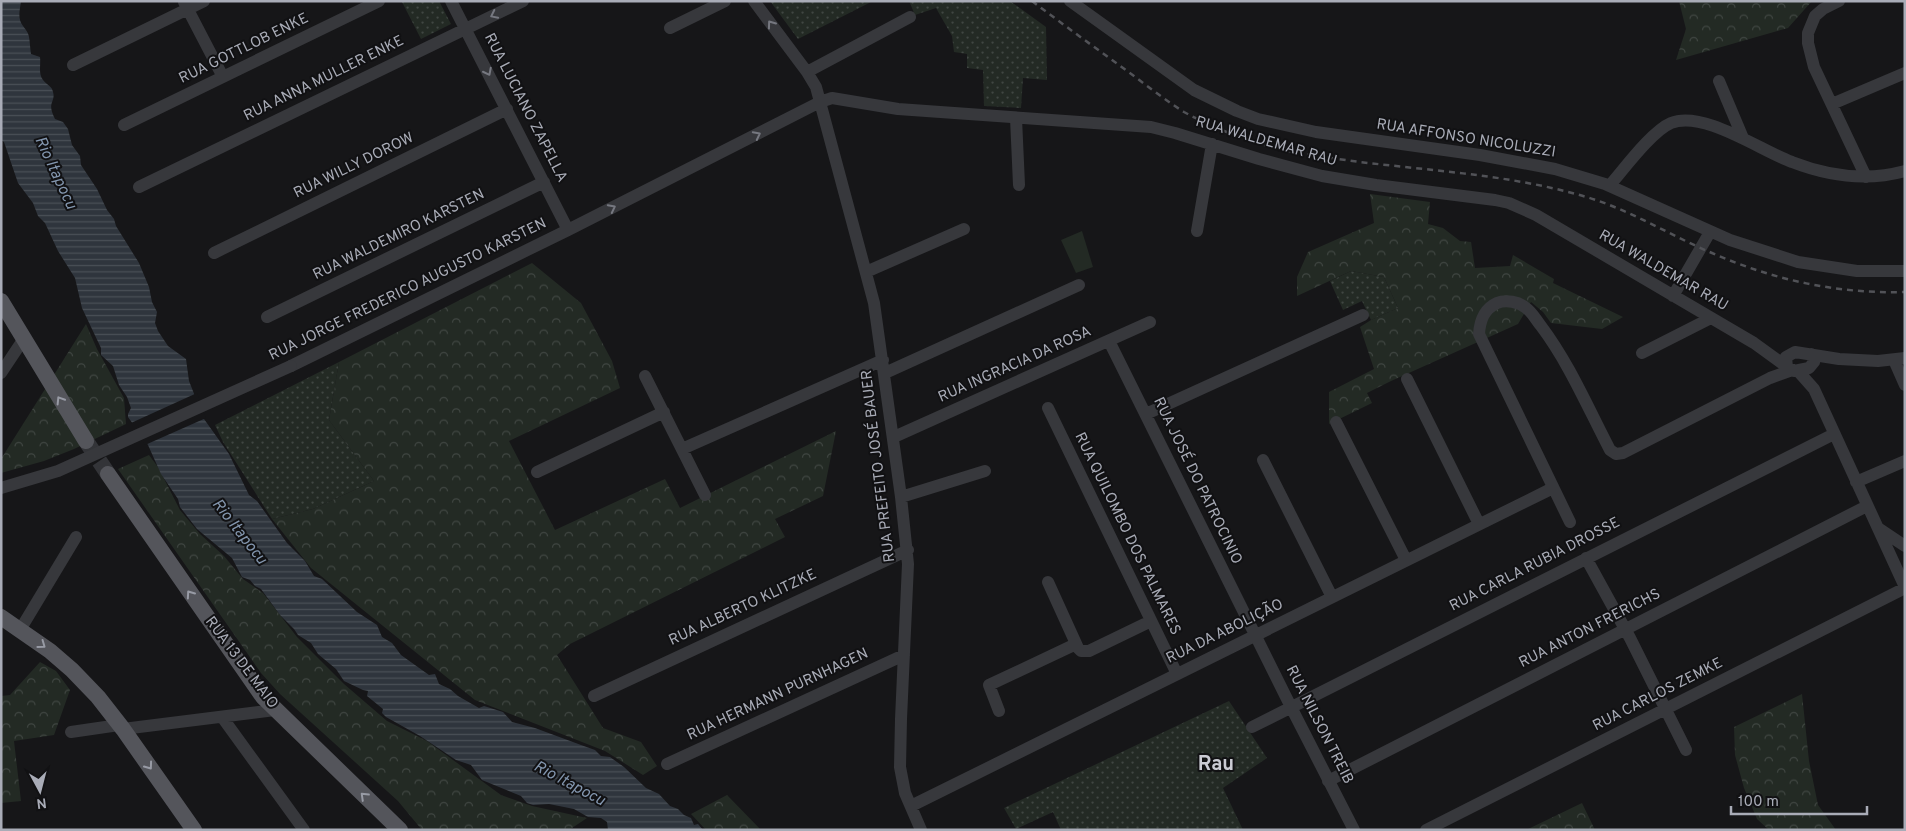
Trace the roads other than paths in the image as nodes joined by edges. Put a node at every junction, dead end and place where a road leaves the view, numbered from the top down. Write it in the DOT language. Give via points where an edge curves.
graph roads {
  1 [pos="204,1"];
  2 [pos="379,1"];
  3 [pos="452,1"];
  4 [pos="523,1"];
  5 [pos="724,1"];
  6 [pos="754,1"];
  7 [pos="1070,1"];
  8 [pos="1839,1"];
  9 [pos="186,5"];
  10 [pos="910,17"];
  11 [pos="670,28"];
  12 [pos="466,29"];
  13 [pos="73,65"];
  14 [pos="807,72"];
  15 [pos="1905,72"];
  16 [pos="222,77"];
  17 [pos="1719,81"];
  18 [pos="820,102"];
  19 [pos="1832,104"];
  20 [pos="507,109"];
  21 [pos="1016,118"];
  22 [pos="124,125"];
  23 [pos="1650,133"];
  24 [pos="1743,138"];
  25 [pos="1212,144"];
  26 [pos="1905,171"];
  27 [pos="1866,178"];
  28 [pos="544,182"];
  29 [pos="1019,185"];
  30 [pos="1607,185"];
  31 [pos="139,186"];
  32 [pos="964,229"];
  33 [pos="568,230"];
  34 [pos="1198,231"];
  35 [pos="1710,232"];
  36 [pos="214,253"];
  37 [pos="1905,271"];
  38 [pos="866,272"];
  39 [pos="1079,285"];
  40 [pos="1673,296"];
  41 [pos="1,301"];
  42 [pos="1363,315"];
  43 [pos="267,316"];
  44 [pos="1711,318"];
  45 [pos="1150,322"];
  46 [pos="24,340"];
  47 [pos="1109,340"];
  48 [pos="1642,353"];
  49 [pos="1900,359"];
  50 [pos="1812,362"];
  51 [pos="1790,364"];
  52 [pos="884,366"];
  53 [pos="1,373"];
  54 [pos="646,376"];
  55 [pos="1407,379"];
  56 [pos="1905,384"];
  57 [pos="1814,389"];
  58 [pos="1048,408"];
  59 [pos="664,412"];
  60 [pos="1146,414"];
  61 [pos="1336,422"];
  62 [pos="1834,434"];
  63 [pos="894,437"];
  64 [pos="86,441"];
  65 [pos="682,449"];
  66 [pos="1263,460"];
  67 [pos="1905,461"];
  68 [pos="985,471"];
  69 [pos="537,472"];
  70 [pos="108,474"];
  71 [pos="1856,482"];
  72 [pos="1,488"];
  73 [pos="1553,488"];
  74 [pos="705,495"];
  75 [pos="901,498"];
  76 [pos="1867,506"];
  77 [pos="1570,522"];
  78 [pos="1479,524"];
  79 [pos="1878,528"];
  80 [pos="76,537"];
  81 [pos="1905,546"];
  82 [pos="908,550"];
  83 [pos="1586,558"];
  84 [pos="1406,560"];
  85 [pos="1048,582"];
  86 [pos="1905,588"];
  87 [pos="1332,597"];
  88 [pos="1,618"];
  89 [pos="1151,621"];
  90 [pos="1625,629"];
  91 [pos="20,630"];
  92 [pos="1255,635"];
  93 [pos="1076,644"];
  94 [pos="904,655"];
  95 [pos="1177,674"];
  96 [pos="594,696"];
  97 [pos="1291,707"];
  98 [pos="1667,709"];
  99 [pos="275,710"];
  100 [pos="1000,711"];
  101 [pos="222,717"];
  102 [pos="121,727"];
  103 [pos="1252,727"];
  104 [pos="71,732"];
  105 [pos="1686,750"];
  106 [pos="666,764"];
  107 [pos="1328,781"];
  108 [pos="910,806"];
  109 [pos="194,830"];
  110 [pos="304,830"];
  111 [pos="400,830"];
  112 [pos="921,830"];
  113 [pos="1354,830"];
  114 [pos="1426,830"];
  1 -- 9 [label="street"];
  2 -- 16 [label="street, RUA GOTTLOB ENKE"];
  3 -- 12 [label="street, RUA LUCIANO ZAPELLA"];
  4 -- 12 [label="street, RUA ANNA MULLER ENKE, one-way"];
  5 -- 11 [label="street"];
  14 -- 6 [label="street, RUA PREFEITO JOSÉ BAUER, one-way"];
  7 -- 30 [label="street, RUA AFFONSO NICOLUZZI" via="1188,86 1251,116 1316,132 1527,163"];
  8 -- 19 [label="street" via="1815,16 1810,24 1808,43 1814,68"];
  9 -- 13 [label="street"];
  9 -- 16 [label="street"];
  10 -- 14 [label="street"];
  12 -- 20 [label="street, RUA LUCIANO ZAPELLA, one-way"];
  12 -- 31 [label="street, RUA ANNA MULLER ENKE"];
  14 -- 18 [label="street, RUA PREFEITO JOSÉ BAUER"];
  15 -- 19 [label="street"];
  16 -- 22 [label="street, RUA GOTTLOB ENKE"];
  17 -- 24 [label="street"];
  18 -- 21 [label="street, RUA WALDEMAR RAU" via="832,98 898,109"];
  33 -- 18 [label="street, RUA JORGE FREDERICO AUGUSTO KARSTEN, one-way"];
  18 -- 38 [label="street, RUA PREFEITO JOSÉ BAUER"];
  19 -- 27 [label="street"];
  20 -- 28 [label="street, RUA LUCIANO ZAPELLA"];
  20 -- 36 [label="street, RUA WILLY DOROW"];
  21 -- 25 [label="street, RUA WALDEMAR RAU" via="1151,127"];
  21 -- 29 [label="street"];
  23 -- 30 [label="street"];
  24 -- 27 [label="street" via="1793,163"];
  24 -- 30 [label="street" via="1721,128 1692,121 1672,123 1654,136"];
  25 -- 34 [label="street"];
  25 -- 40 [label="street, RUA WALDEMAR RAU" via="1322,176 1509,204 1536,215"];
  26 -- 27 [label="street"];
  28 -- 33 [label="street, RUA LUCIANO ZAPELLA"];
  28 -- 43 [label="street, RUA WALDEMIRO KARSTEN"];
  30 -- 35 [label="street, RUA AFFONSO NICOLUZZI"];
  32 -- 38 [label="street"];
  33 -- 72 [label="street, RUA JORGE FREDERICO AUGUSTO KARSTEN, bridge" via="291,366 58,471"];
  35 -- 37 [label="street, RUA AFFONSO NICOLUZZI" via="1798,262 1857,271"];
  35 -- 40 [label="street"];
  38 -- 52 [label="street, RUA PREFEITO JOSÉ BAUER"];
  39 -- 52 [label="street"];
  40 -- 44 [label="street, RUA WALDEMAR RAU"];
  41 -- 46 [label="main road"];
  42 -- 60 [label="street"];
  44 -- 48 [label="street"];
  44 -- 51 [label="street, RUA WALDEMAR RAU"];
  45 -- 47 [label="street, RUA INGRACIA DA ROSA"];
  46 -- 53 [label="street"];
  64 -- 46 [label="main road, one-way"];
  47 -- 60 [label="street, RUA JOSÉ DO PATROCINIO"];
  47 -- 63 [label="street, RUA INGRACIA DA ROSA"];
  49 -- 50 [label="street"];
  49 -- 56 [label="street"];
  50 -- 51 [label="street"];
  50 -- 51 [label="street"];
  50 -- 57 [label="street"];
  51 -- 57 [label="street, RUA WALDEMAR RAU"];
  51 -- 73 [label="street" via="1770,378 1616,454 1610,450 1563,358 1527,308 1514,302 1491,306 1480,322 1479,334"];
  52 -- 63 [label="street, RUA PREFEITO JOSÉ BAUER"];
  52 -- 65 [label="street"];
  54 -- 59 [label="street"];
  55 -- 78 [label="street"];
  57 -- 62 [label="street"];
  58 -- 89 [label="street, RUA QUILOMBO DOS PALMARES"];
  59 -- 65 [label="street"];
  59 -- 69 [label="street"];
  60 -- 92 [label="street, RUA JOSÉ DO PATROCINIO"];
  61 -- 84 [label="street"];
  62 -- 71 [label="street"];
  62 -- 83 [label="street, RUA CARLA RUBIA DROSSE"];
  63 -- 75 [label="street, RUA PREFEITO JOSÉ BAUER"];
  65 -- 74 [label="street"];
  66 -- 87 [label="street"];
  67 -- 71 [label="street"];
  68 -- 75 [label="street"];
  99 -- 70 [label="main road, RUA 13 DE MAIO, one-way" via="232,655"];
  71 -- 76 [label="street"];
  73 -- 77 [label="street"];
  73 -- 78 [label="street, RUA DA ABOLIÇÃO"];
  75 -- 82 [label="street, RUA PREFEITO JOSÉ BAUER"];
  76 -- 79 [label="street"];
  76 -- 90 [label="street, RUA ANTON FRERICHS"];
  78 -- 84 [label="street, RUA DA ABOLIÇÃO"];
  79 -- 81 [label="street"];
  79 -- 86 [label="street"];
  80 -- 91 [label="street"];
  82 -- 94 [label="street, RUA PREFEITO JOSÉ BAUER"];
  82 -- 96 [label="street, RUA ALBERTO KLITZKE"];
  83 -- 90 [label="street"];
  83 -- 97 [label="street, RUA CARLA RUBIA DROSSE"];
  84 -- 87 [label="street, RUA DA ABOLIÇÃO"];
  85 -- 93 [label="street"];
  86 -- 98 [label="street, RUA CARLOS ZEMKE"];
  87 -- 92 [label="street, RUA DA ABOLIÇÃO"];
  88 -- 91 [label="main road"];
  89 -- 93 [label="street" via="1089,651 1082,651"];
  89 -- 95 [label="street, RUA QUILOMBO DOS PALMARES"];
  90 -- 98 [label="street"];
  90 -- 107 [label="street, RUA ANTON FRERICHS"];
  91 -- 102 [label="main road, one-way" via="72,670 98,696"];
  92 -- 95 [label="street, RUA DA ABOLIÇÃO"];
  92 -- 97 [label="street, RUA NILSON TREIB"];
  93 -- 100 [label="street" via="989,685"];
  94 -- 106 [label="street, RUA HERMANN PURNHAGEN"];
  94 -- 108 [label="street, RUA PREFEITO JOSÉ BAUER" via="900,768"];
  95 -- 108 [label="street, RUA DA ABOLIÇÃO"];
  97 -- 103 [label="street, RUA CARLA RUBIA DROSSE"];
  97 -- 107 [label="street, RUA NILSON TREIB"];
  98 -- 105 [label="street"];
  98 -- 114 [label="street, RUA CARLOS ZEMKE"];
  99 -- 101 [label="street"];
  111 -- 99 [label="main road, RUA 13 DE MAIO, one-way"];
  101 -- 102 [label="street"];
  101 -- 110 [label="street"];
  102 -- 104 [label="street"];
  102 -- 109 [label="main road, one-way"];
  107 -- 113 [label="street, RUA NILSON TREIB"];
  108 -- 112 [label="street, RUA PREFEITO JOSÉ BAUER"];
}
